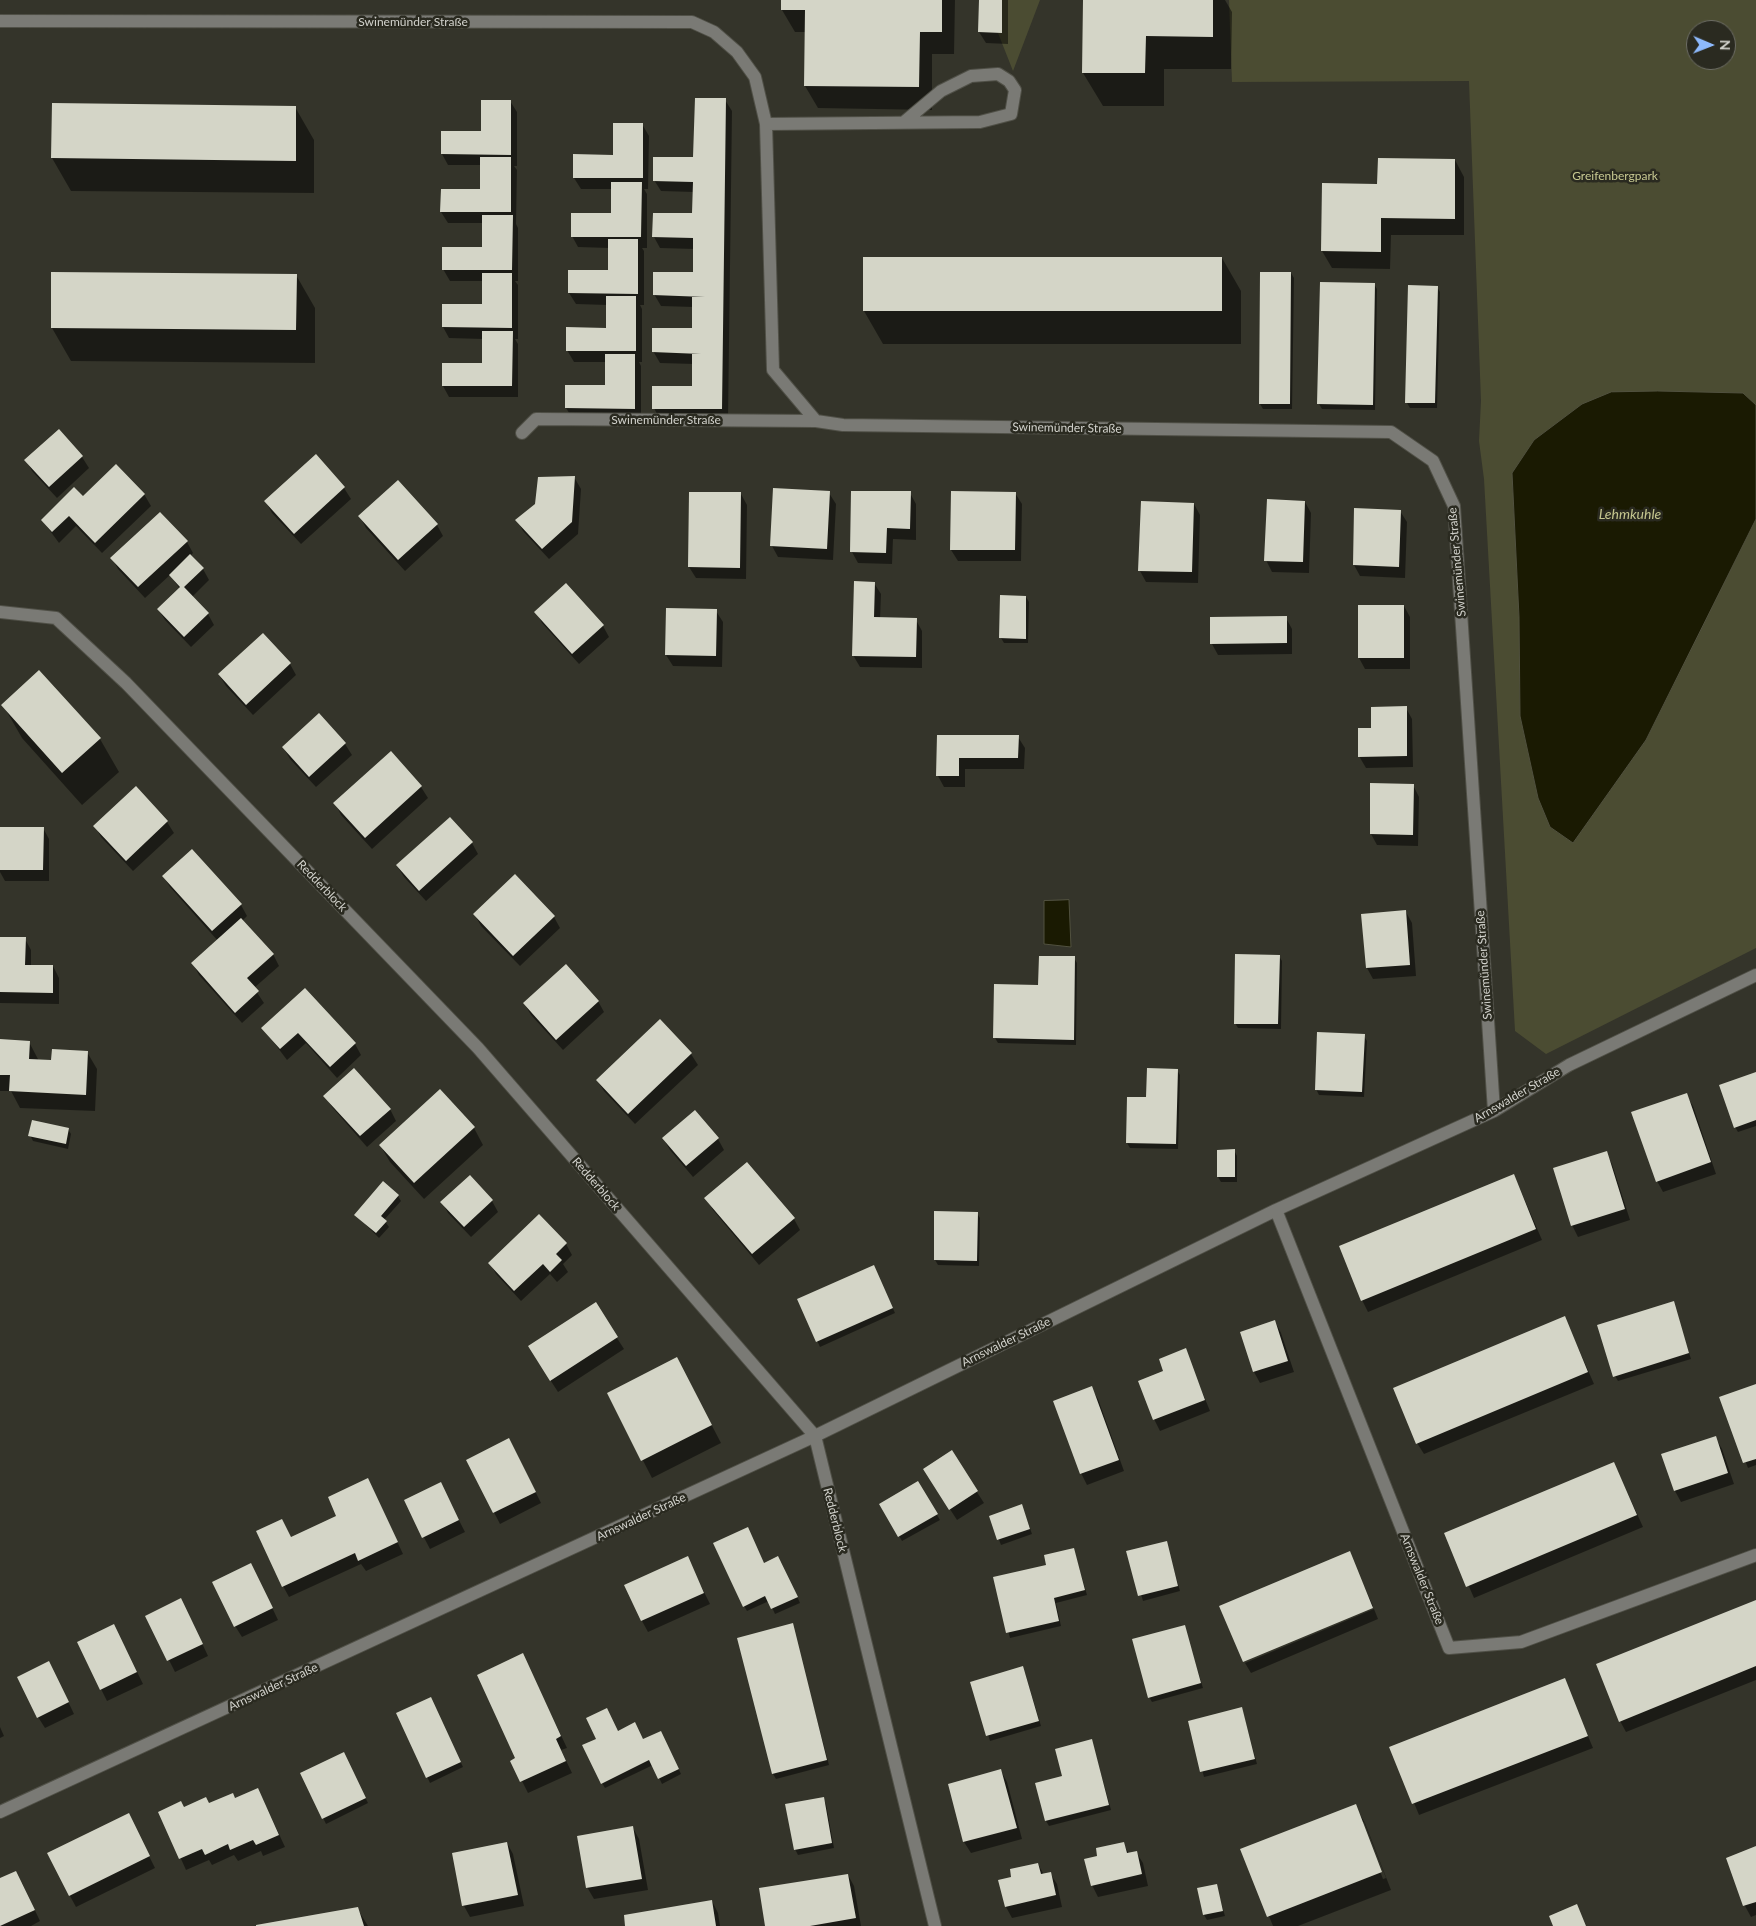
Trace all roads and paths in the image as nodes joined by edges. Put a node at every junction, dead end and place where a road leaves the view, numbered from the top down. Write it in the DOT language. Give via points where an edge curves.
graph roads {
  1 [pos="0,21"];
  2 [pos="904,122"];
  3 [pos="766,124"];
  4 [pos="816,421"];
  5 [pos="522,433"];
  6 [pos="0,612"];
  7 [pos="1756,975"];
  8 [pos="1494,1111"];
  9 [pos="1276,1210"];
  10 [pos="815,1436"];
  11 [pos="1756,1555"];
  12 [pos="0,1812"];
  13 [pos="935,1926"];
  1 -- 3 [label="street, Swinemünder Straße" via="692,22 720,37 737,52 755,77"];
  2 -- 2 [label="street" via="980,122 1011,114 1015,90 998,74 971,76 941,92"];
  2 -- 3 [label="street"];
  3 -- 4 [label="street, Swinemünder Straße" via="773,370"];
  4 -- 5 [label="street, Swinemünder Straße" via="536,419"];
  4 -- 8 [label="street, Swinemünder Straße" via="843,425 1391,432 1433,462 1454,506"];
  6 -- 10 [label="street, Redderblock" via="56,618 126,683 478,1048"];
  7 -- 8 [label="street, Arnswalder Straße" via="1569,1065"];
  8 -- 9 [label="street, Arnswalder Straße"];
  9 -- 10 [label="street, Arnswalder Straße"];
  9 -- 11 [label="street, Arnswalder Straße" via="1449,1648 1521,1642"];
  10 -- 12 [label="street, Arnswalder Straße"];
  10 -- 13 [label="street, Redderblock"];
}
